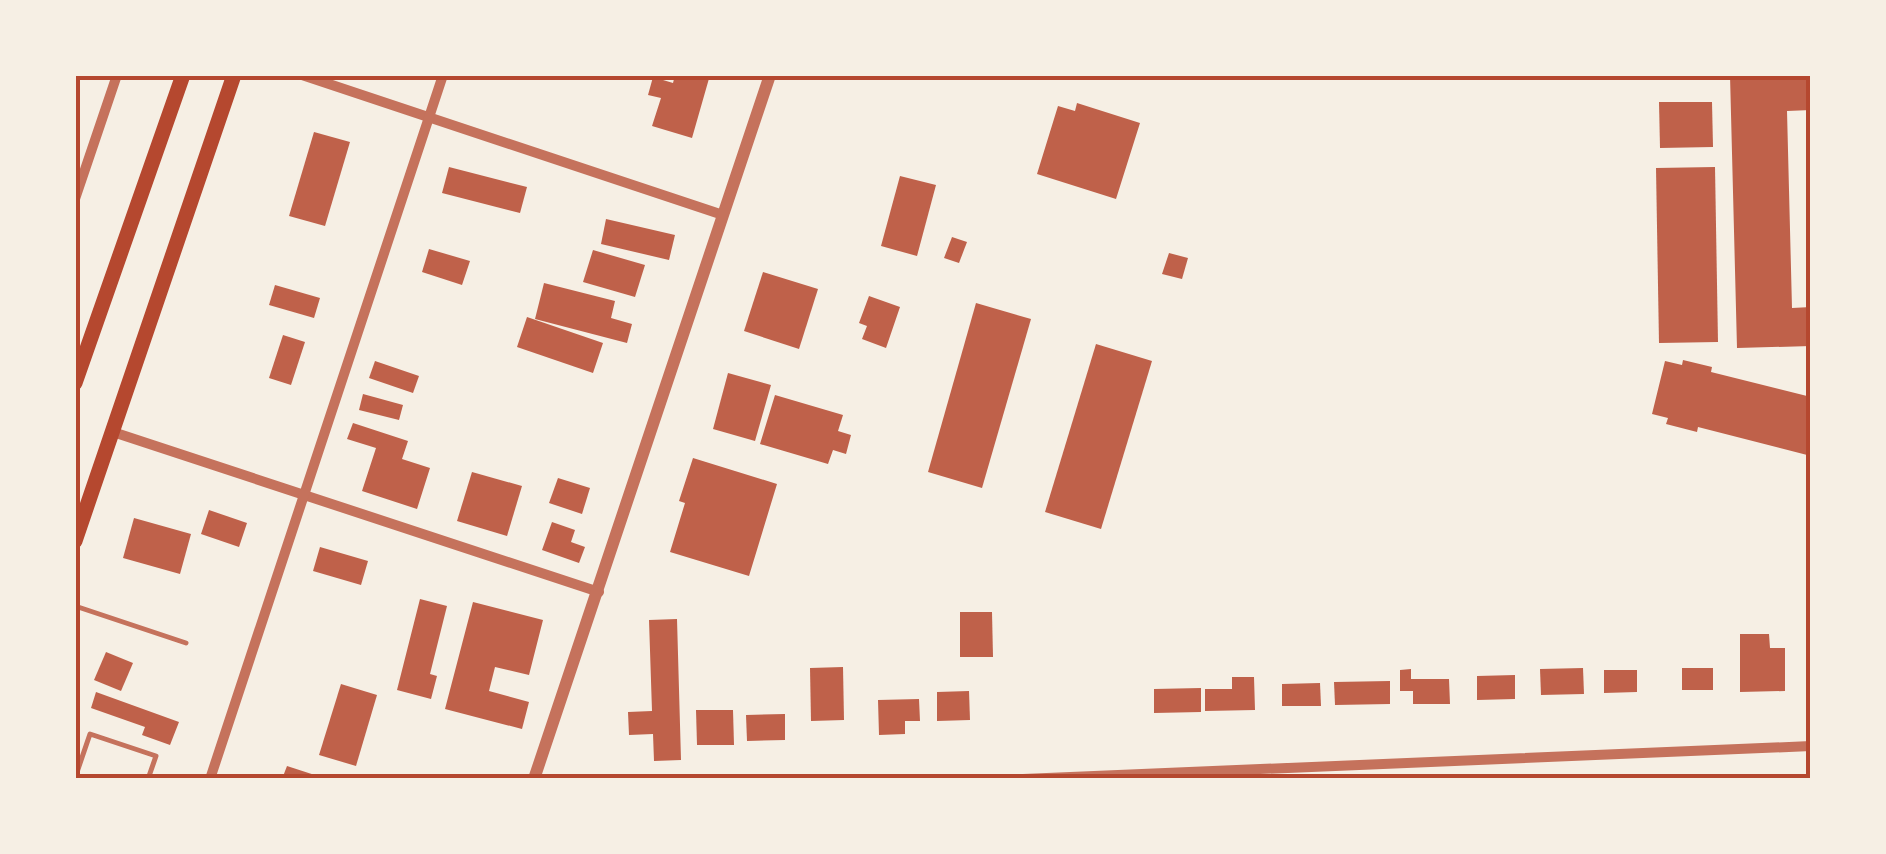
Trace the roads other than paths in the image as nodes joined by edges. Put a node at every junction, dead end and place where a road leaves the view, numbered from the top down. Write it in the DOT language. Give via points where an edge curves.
graph roads {
  1 [pos="117,75"];
  2 [pos="183,75"];
  3 [pos="234,75"];
  4 [pos="302,75"];
  5 [pos="443,75"];
  6 [pos="770,75"];
  7 [pos="428,117"];
  8 [pos="80,165"];
  9 [pos="75,199"];
  10 [pos="723,215"];
  11 [pos="75,383"];
  12 [pos="113,432"];
  13 [pos="302,494"];
  14 [pos="75,541"];
  15 [pos="598,592"];
  16 [pos="75,606"];
  17 [pos="186,642"];
  18 [pos="1811,746"];
  19 [pos="75,778"];
  20 [pos="148,779"];
  21 [pos="210,779"];
  22 [pos="534,779"];
  23 [pos="1023,779"];
  24 [pos="1031,779"];
  1 -- 8 [label="street"];
  2 -- 11 [label="main road"];
  3 -- 12 [label="main road"];
  4 -- 7 [label="street"];
  5 -- 7 [label="street"];
  6 -- 10 [label="street"];
  7 -- 10 [label="street"];
  7 -- 13 [label="street"];
  8 -- 9 [label="street"];
  10 -- 15 [label="street"];
  12 -- 13 [label="street"];
  12 -- 14 [label="main road"];
  13 -- 15 [label="street"];
  13 -- 21 [label="street"];
  15 -- 22 [label="street"];
  16 -- 17 [label="lane"];
  18 -- 24 [label="street"];
  19 -- 20 [label="lane" via="90,734 156,756"];
  23 -- 24 [label="street"];
}
